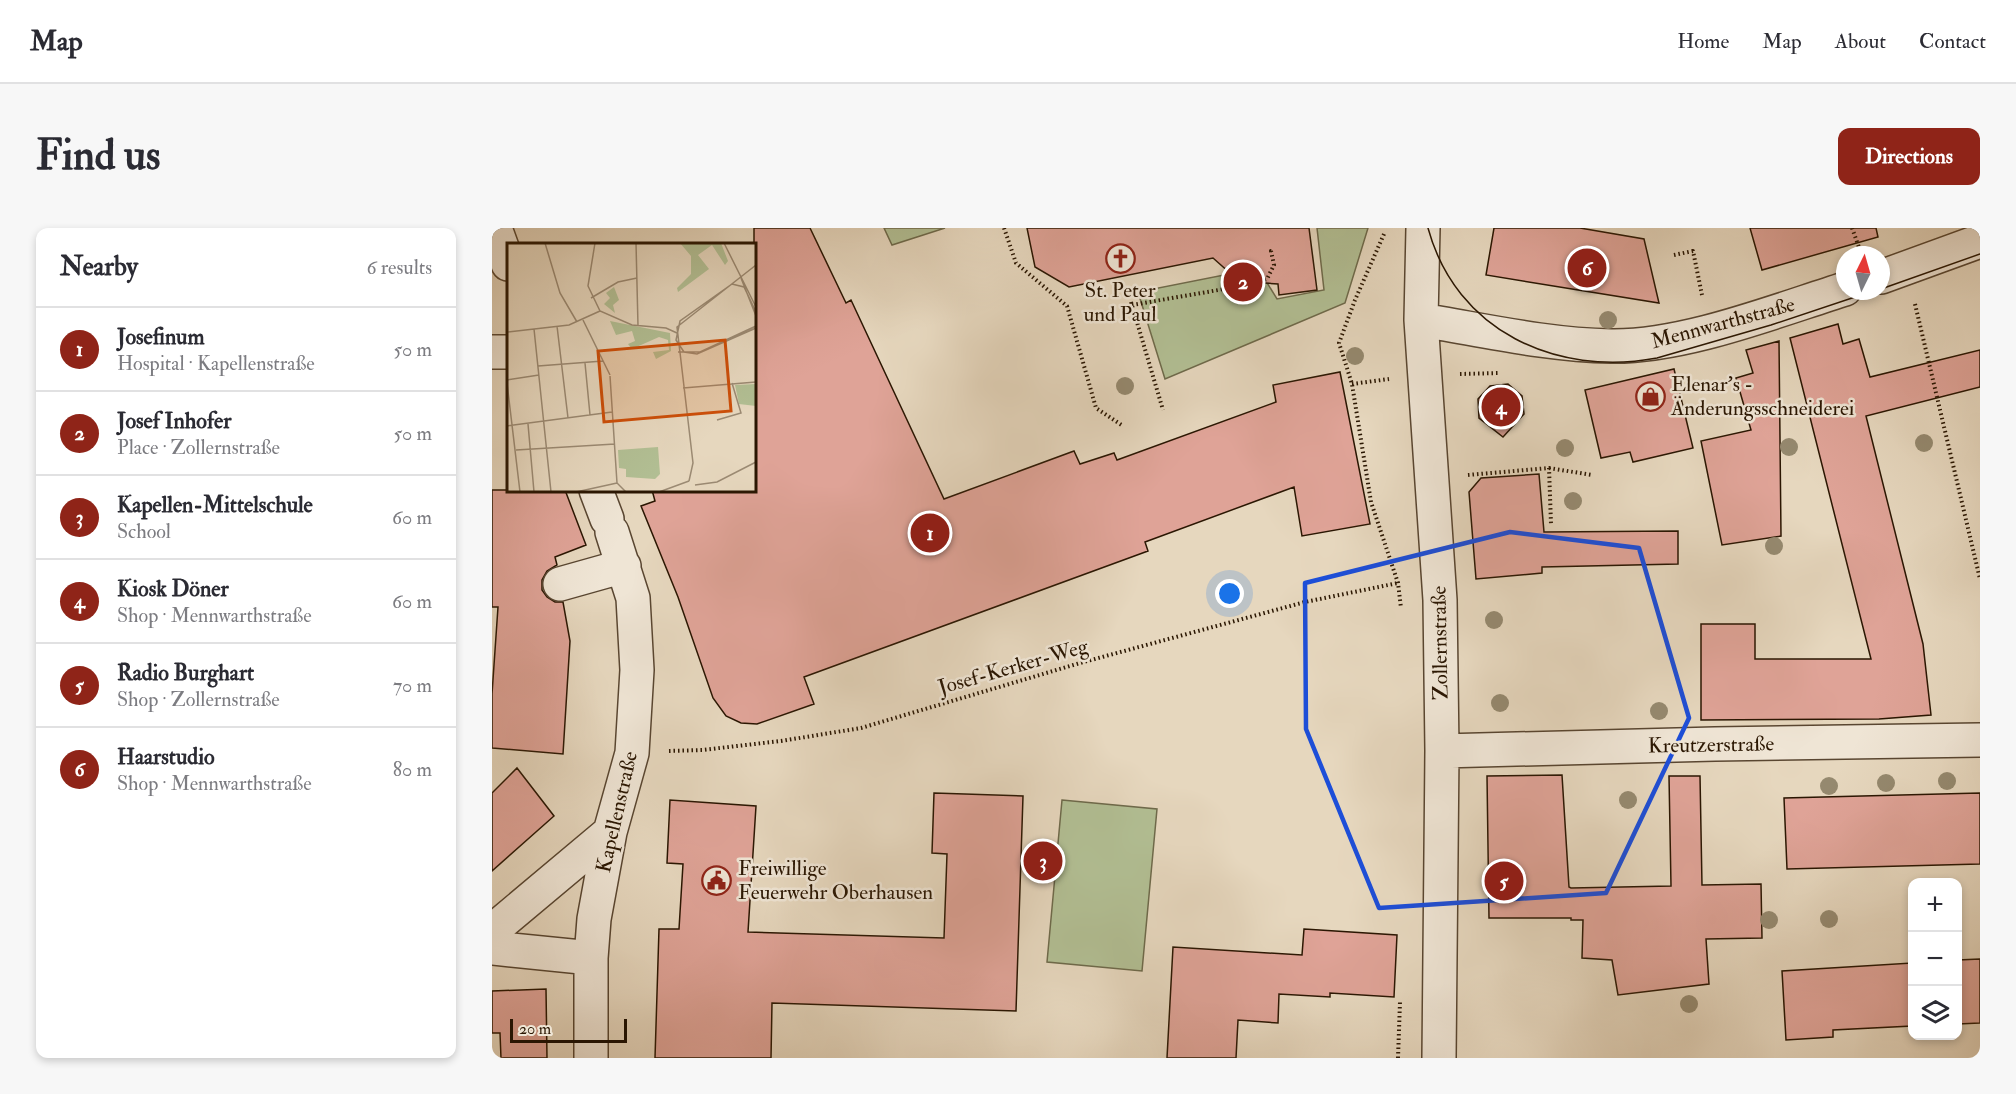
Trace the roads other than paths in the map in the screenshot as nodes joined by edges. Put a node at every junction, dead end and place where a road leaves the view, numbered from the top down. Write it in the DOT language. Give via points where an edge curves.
graph roads {
  1 [pos="495,228"];
  2 [pos="1423,228"];
  3 [pos="1980,241"];
  4 [pos="507,261"];
  5 [pos="1894,273"];
  6 [pos="1836,292"];
  7 [pos="1421,320"];
  8 [pos="605,514"];
  9 [pos="624,566"];
  10 [pos="560,584"];
  11 [pos="1980,740"];
  12 [pos="1442,751"];
  13 [pos="610,832"];
  14 [pos="492,931"];
  15 [pos="492,948"];
  16 [pos="591,958"];
  17 [pos="591,1058"];
  18 [pos="1440,1058"];
  1 -- 4 [label="street"];
  2 -- 7 [label="street, Zollernstraße"];
  3 -- 5 [label="street"];
  6 -- 7 [label="street, Mennwarthstraße" via="1709,331 1643,344 1562,343"];
  7 -- 12 [label="street, Zollernstraße" via="1440,600"];
  8 -- 9 [label="street, Kapellenstraße"];
  9 -- 10 [label="street"];
  9 -- 13 [label="street, Kapellenstraße" via="633,598 637,670 632,753"];
  11 -- 12 [label="street, Kreutzerstraße"];
  12 -- 18 [label="street, Zollernstraße"];
  13 -- 14 [label="street"];
  13 -- 16 [label="street, Kapellenstraße"];
  15 -- 16 [label="street"];
  16 -- 17 [label="street, Kapellenstraße"];
}
